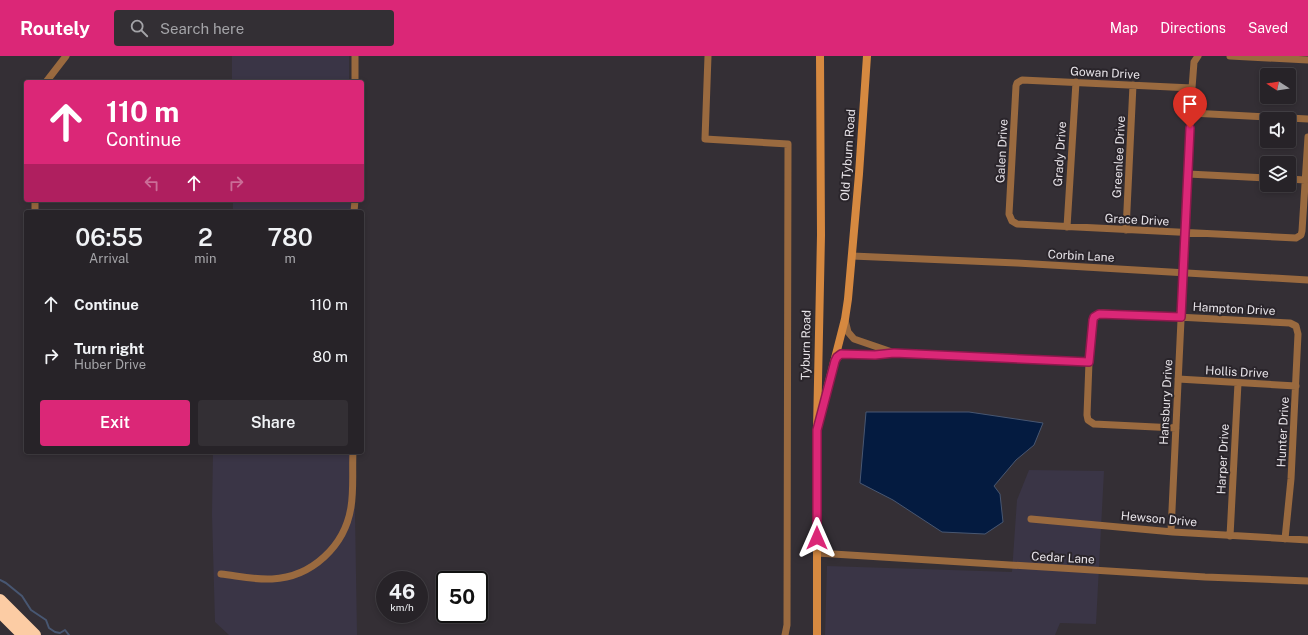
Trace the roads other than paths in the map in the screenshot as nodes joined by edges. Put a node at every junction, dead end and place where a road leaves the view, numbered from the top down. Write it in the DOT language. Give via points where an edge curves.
graph roads {
  1 [pos="66,56"];
  2 [pos="355,56"];
  3 [pos="708,56"];
  4 [pos="820,56"];
  5 [pos="866,56"];
  6 [pos="1198,56"];
  7 [pos="1230,56"];
  8 [pos="1252,57"];
  9 [pos="1308,60"];
  10 [pos="48,80"];
  11 [pos="355,80"];
  12 [pos="1076,82"];
  13 [pos="1017,83"];
  14 [pos="1133,85"];
  15 [pos="1192,88"];
  16 [pos="1191,113"];
  17 [pos="1308,120"];
  18 [pos="1308,137"];
  19 [pos="1188,174"];
  20 [pos="1260,178"];
  21 [pos="1296,179"];
  22 [pos="1306,180"];
  23 [pos="1012,221"];
  24 [pos="1067,227"];
  25 [pos="1126,230"];
  26 [pos="1185,234"];
  27 [pos="852,256"];
  28 [pos="1183,274"];
  29 [pos="1308,280"];
  30 [pos="1181,317"];
  31 [pos="845,319"];
  32 [pos="1297,327"];
  33 [pos="894,353"];
  34 [pos="835,361"];
  35 [pos="1089,362"];
  36 [pos="1178,380"];
  37 [pos="1238,383"];
  38 [pos="1296,386"];
  39 [pos="1176,428"];
  40 [pos="817,430"];
  41 [pos="352,454"];
  42 [pos="1031,519"];
  43 [pos="1171,531"];
  44 [pos="1230,536"];
  45 [pos="1286,539"];
  46 [pos="1308,540"];
  47 [pos="817,553"];
  48 [pos="221,574"];
  49 [pos="1308,581"];
  50 [pos="0,600"];
  51 [pos="0,612"];
  52 [pos="23,635"];
  53 [pos="35,635"];
  54 [pos="785,635"];
  55 [pos="817,635"];
  1 -- 10 [label="street"];
  2 -- 11 [label="street"];
  3 -- 54 [label="street" via="705,139 788,144"];
  4 -- 40 [label="main road, Tyburn Road" via="821,234"];
  5 -- 27 [label="main road, Old Tyburn Road"];
  6 -- 15 [label="street, Hansbury Drive" via="1194,62"];
  7 -- 8 [label="street"];
  8 -- 9 [label="street"];
  12 -- 13 [label="street, Gowan Drive" via="1022,80"];
  12 -- 14 [label="street, Gowan Drive"];
  12 -- 24 [label="street, Grady Drive"];
  13 -- 23 [label="street, Galen Drive" via="1009,214"];
  14 -- 15 [label="street, Gowan Drive"];
  14 -- 25 [label="street, Greenlee Drive"];
  15 -- 16 [label="street, Hansbury Drive"];
  16 -- 17 [label="street"];
  16 -- 19 [label="street, Hansbury Drive"];
  18 -- 22 [label="street"];
  19 -- 20 [label="street"];
  19 -- 26 [label="street, Hansbury Drive"];
  21 -- 22 [label="street"];
  22 -- 26 [label="street, Grace Drive" via="1302,231 1296,238"];
  23 -- 24 [label="street, Grace Drive" via="1016,224"];
  24 -- 25 [label="street, Grace Drive"];
  25 -- 26 [label="street, Grace Drive"];
  26 -- 28 [label="street, Hansbury Drive"];
  27 -- 28 [label="street, Corbin Lane"];
  27 -- 31 [label="main road, Old Tyburn Road"];
  28 -- 29 [label="street, Corbin Lane"];
  28 -- 30 [label="street, Hansbury Drive"];
  30 -- 32 [label="street, Hampton Drive" via="1290,323"];
  30 -- 35 [label="street, Hampton Drive" via="1102,313 1097,315 1093,320"];
  30 -- 36 [label="street, Hansbury Drive"];
  31 -- 33 [label="street" via="848,332 854,340"];
  31 -- 34 [label="main road, Old Tyburn Road"];
  32 -- 38 [label="street, Hunter Drive"];
  33 -- 34 [label="street" via="841,354"];
  33 -- 35 [label="street"];
  34 -- 40 [label="main road, Old Tyburn Road"];
  35 -- 39 [label="street" via="1088,420 1094,424"];
  36 -- 37 [label="street, Hollis Drive"];
  36 -- 39 [label="street, Hansbury Drive"];
  37 -- 38 [label="street, Hollis Drive"];
  37 -- 44 [label="street, Harper Drive"];
  38 -- 45 [label="street, Hunter Drive" via="1292,479"];
  39 -- 43 [label="street, Hansbury Drive"];
  40 -- 47 [label="main road, Tyburn Road"];
  41 -- 48 [label="street" via="352,498 349,517 338,540 326,555 306,570 286,577 261,580"];
  42 -- 43 [label="street, Hewson Drive"];
  43 -- 44 [label="street, Hewson Drive"];
  44 -- 45 [label="street, Hewson Drive"];
  45 -- 46 [label="street, Hewson Drive"];
  47 -- 49 [label="street, Cedar Lane"];
  47 -- 55 [label="main road, Tyburn Road"];
  50 -- 53 [label="highway"];
  51 -- 52 [label="highway"];
}
